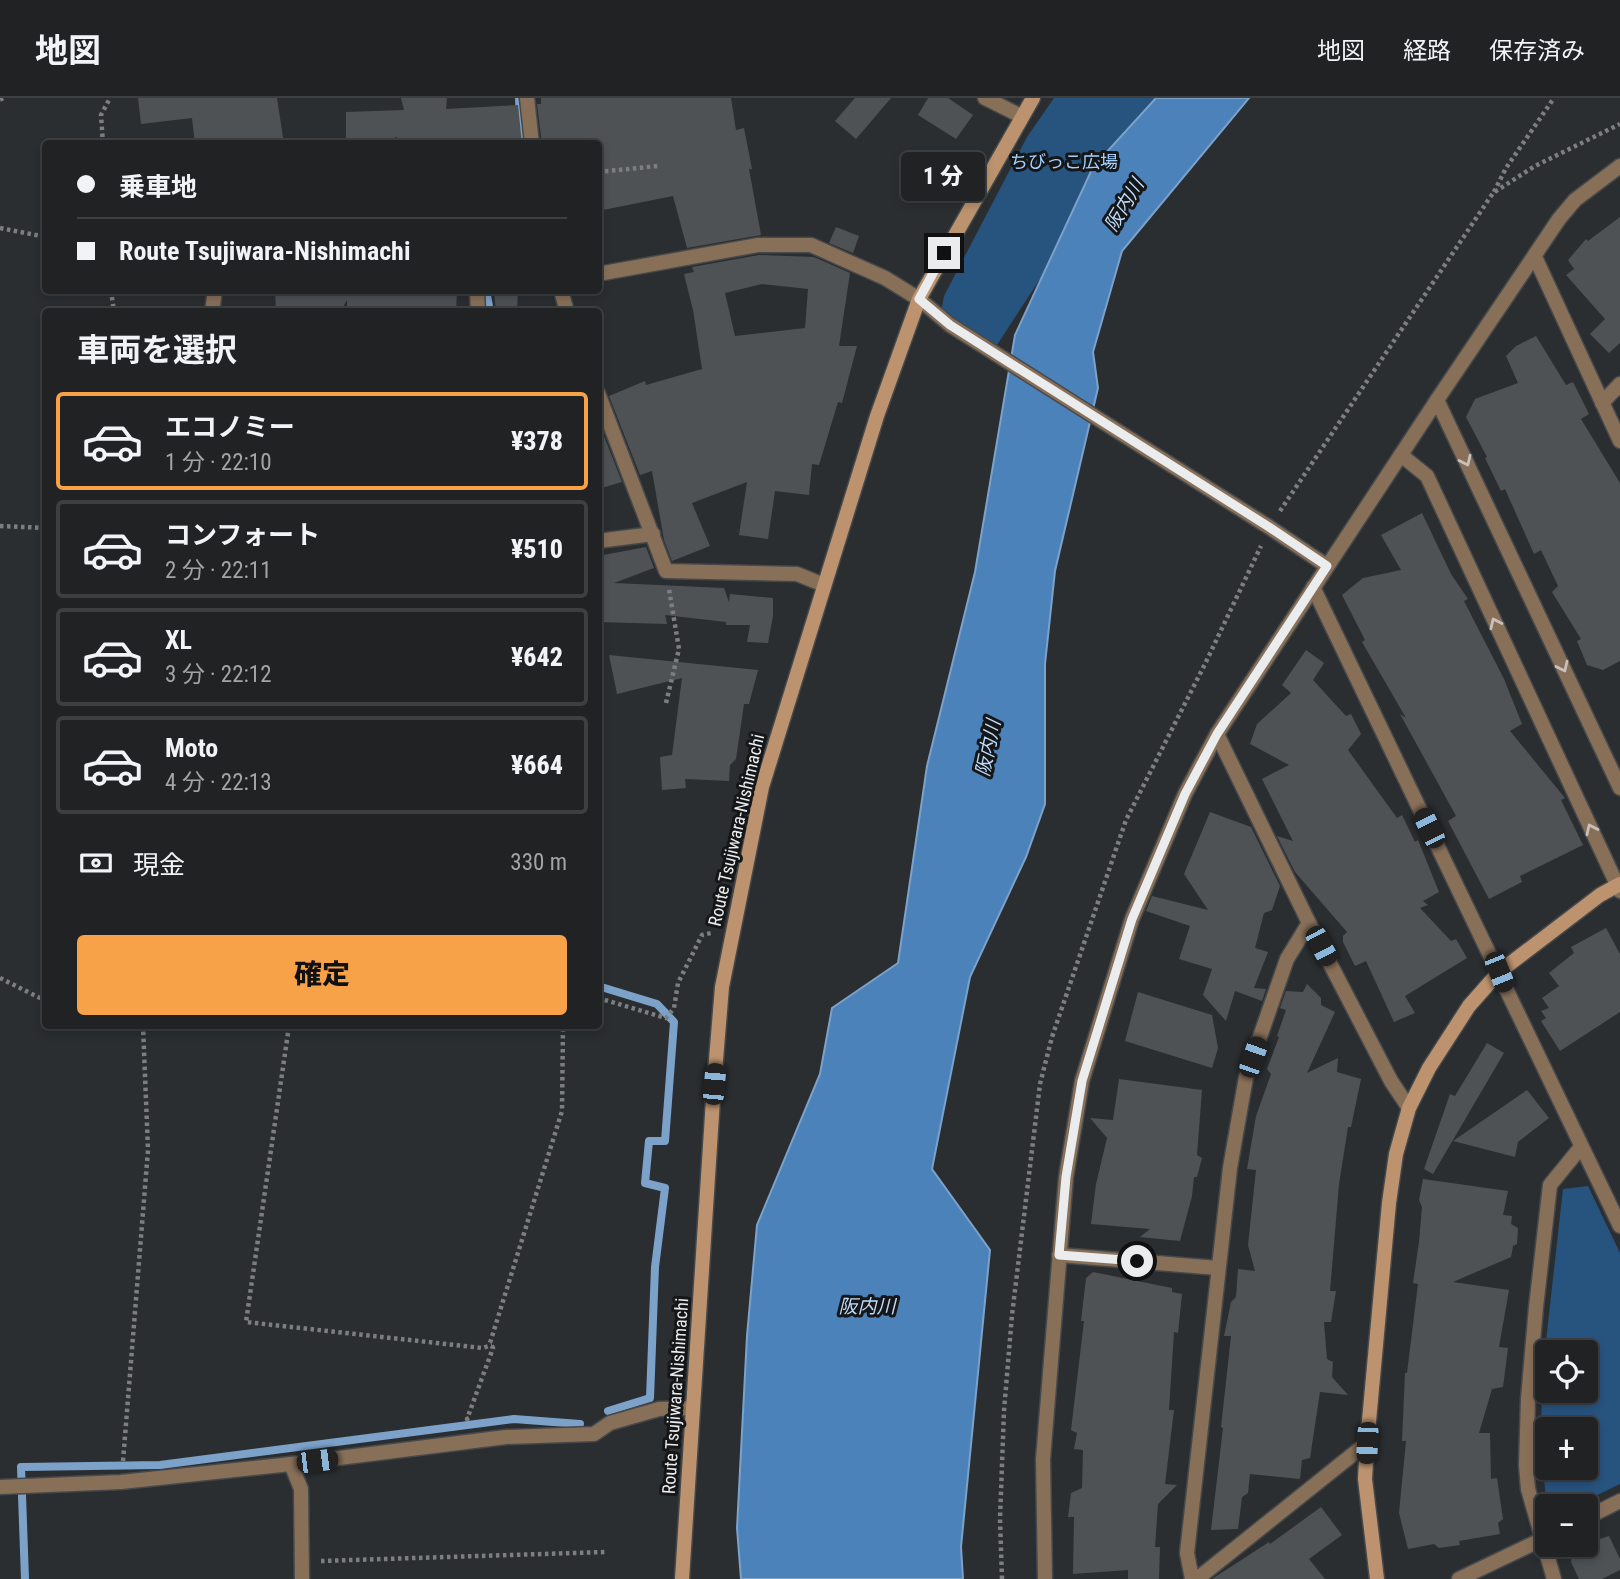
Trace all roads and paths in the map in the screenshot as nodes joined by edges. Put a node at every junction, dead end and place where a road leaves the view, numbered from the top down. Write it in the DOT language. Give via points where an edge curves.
graph roads {
  1 [pos="110,98"];
  2 [pos="527,98"];
  3 [pos="985,98"];
  4 [pos="1033,98"];
  5 [pos="1554,98"];
  6 [pos="1021,116"];
  7 [pos="1620,124"];
  8 [pos="103,140"];
  9 [pos="532,140"];
  10 [pos="658,166"];
  11 [pos="1620,166"];
  12 [pos="602,172"];
  13 [pos="1493,194"];
  14 [pos="0,229"];
  15 [pos="42,236"];
  16 [pos="1535,257"];
  17 [pos="602,273"];
  18 [pos="919,299"];
  19 [pos="1620,384"];
  20 [pos="1437,400"];
  21 [pos="1602,402"];
  22 [pos="602,403"];
  23 [pos="1620,440"];
  24 [pos="1401,455"];
  25 [pos="0,526"];
  26 [pos="1269,527"];
  27 [pos="42,528"];
  28 [pos="653,534"];
  29 [pos="602,540"];
  30 [pos="1327,566"];
  31 [pos="667,570"];
  32 [pos="824,585"];
  33 [pos="1313,587"];
  34 [pos="666,703"];
  35 [pos="1217,734"];
  36 [pos="1620,788"];
  37 [pos="1619,887"];
  38 [pos="1309,923"];
  39 [pos="733,930"];
  40 [pos="1499,972"];
  41 [pos="0,978"];
  42 [pos="42,999"];
  43 [pos="602,999"];
  44 [pos="143,1029"];
  45 [pos="289,1029"];
  46 [pos="563,1029"];
  47 [pos="1409,1108"];
  48 [pos="1581,1147"];
  49 [pos="1620,1226"];
  50 [pos="1059,1255"];
  51 [pos="1218,1268"];
  52 [pos="492,1345"];
  53 [pos="693,1408"];
  54 [pos="480,1417"];
  55 [pos="1367,1443"];
  56 [pos="124,1454"];
  57 [pos="290,1464"];
  58 [pos="4,1488"];
  59 [pos="1620,1501"];
  60 [pos="1535,1510"];
  61 [pos="1598,1512"];
  62 [pos="1535,1542"];
  63 [pos="605,1552"];
  64 [pos="1549,1557"];
  65 [pos="302,1574"];
  66 [pos="682,1579"];
  67 [pos="1045,1579"];
  68 [pos="1194,1579"];
  69 [pos="1377,1579"];
  70 [pos="1459,1579"];
  71 [pos="1554,1579"];
  1 -- 8 [label="path" via="102,115"];
  2 -- 9 [label="street"];
  3 -- 6 [label="street"];
  4 -- 6 [label="main road, Route Tsujiwara-Nishimachi"];
  5 -- 13 [label="path"];
  6 -- 18 [label="main road, Route Tsujiwara-Nishimachi"];
  7 -- 13 [label="path" via="1535,166"];
  10 -- 12 [label="path"];
  11 -- 16 [label="street" via="1575,200"];
  13 -- 26 [label="path"];
  14 -- 15 [label="path"];
  16 -- 20 [label="street"];
  16 -- 21 [label="street"];
  17 -- 18 [label="street" via="758,245 811,245 885,278"];
  18 -- 26 [label="street" via="950,325"];
  18 -- 32 [label="main road, Route Tsujiwara-Nishimachi"];
  19 -- 21 [label="street"];
  20 -- 24 [label="street"];
  20 -- 36 [label="street, one-way"];
  21 -- 23 [label="street"];
  22 -- 28 [label="street"];
  24 -- 30 [label="street"];
  37 -- 24 [label="street, one-way" via="1427,476"];
  25 -- 27 [label="path"];
  26 -- 30 [label="street"];
  28 -- 29 [label="street"];
  28 -- 31 [label="street"];
  30 -- 33 [label="street"];
  31 -- 32 [label="street" via="797,575"];
  31 -- 34 [label="path" via="679,649"];
  32 -- 39 [label="main road, Route Tsujiwara-Nishimachi" via="762,786"];
  33 -- 35 [label="street"];
  33 -- 40 [label="street"];
  35 -- 38 [label="street"];
  35 -- 50 [label="street" via="1155,860 1111,985 1074,1119"];
  37 -- 40 [label="main road" via="1600,895"];
  38 -- 47 [label="street"];
  38 -- 51 [label="street" via="1287,959 1246,1077"];
  39 -- 43 [label="path" via="702,935 666,1018"];
  39 -- 53 [label="main road, Route Tsujiwara-Nishimachi" via="722,987"];
  40 -- 47 [label="main road" via="1469,1006"];
  40 -- 48 [label="street"];
  41 -- 42 [label="path"];
  44 -- 56 [label="path" via="148,1150"];
  45 -- 52 [label="path" via="246,1322 482,1348"];
  46 -- 52 [label="path" via="562,1111"];
  47 -- 55 [label="main road" via="1389,1203"];
  48 -- 49 [label="street"];
  48 -- 60 [label="street" via="1550,1185 1528,1399 1526,1465"];
  50 -- 51 [label="street"];
  50 -- 67 [label="street" via="1043,1459"];
  51 -- 68 [label="street" via="1187,1552"];
  52 -- 54 [label="path" via="467,1419"];
  53 -- 57 [label="street" via="659,1409 610,1423 594,1434 506,1437"];
  53 -- 66 [label="main road, Route Tsujiwara-Nishimachi"];
  55 -- 68 [label="street"];
  55 -- 69 [label="main road" via="1365,1479"];
  57 -- 58 [label="street" via="121,1482"];
  57 -- 65 [label="street" via="301,1489"];
  59 -- 61 [label="street"];
  62 -- 70 [label="street"];
  63 -- 65 [label="path" via="325,1559"];
  64 -- 71 [label="street"];
}
